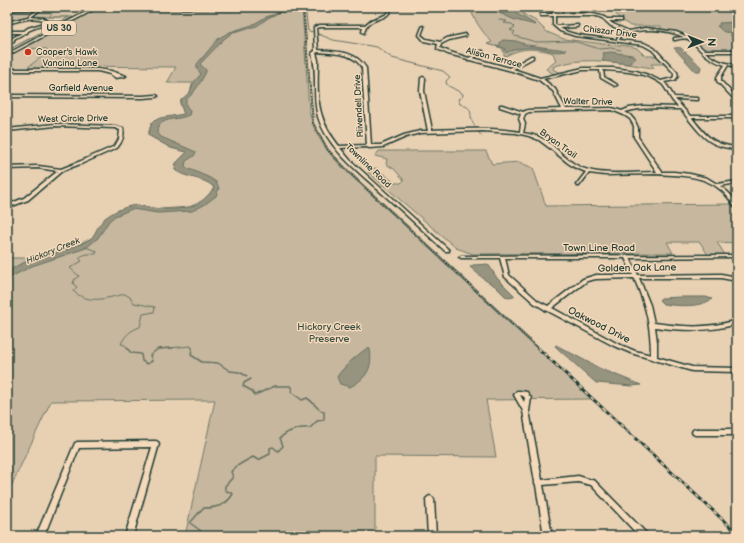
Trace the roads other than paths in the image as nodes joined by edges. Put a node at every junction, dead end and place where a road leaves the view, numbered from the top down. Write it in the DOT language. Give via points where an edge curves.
graph roads {
  1 [pos="209,7"];
  2 [pos="346,7"];
  3 [pos="363,7"];
  4 [pos="549,7"];
  5 [pos="655,7"];
  6 [pos="41,8"];
  7 [pos="94,8"];
  8 [pos="391,8"];
  9 [pos="7,9"];
  10 [pos="541,14"];
  11 [pos="554,15"];
  12 [pos="29,18"];
  13 [pos="608,20"];
  14 [pos="621,20"];
  15 [pos="7,23"];
  16 [pos="365,26"];
  17 [pos="577,26"];
  18 [pos="423,27"];
  19 [pos="557,28"];
  20 [pos="7,32"];
  21 [pos="26,32"];
  22 [pos="363,32"];
  23 [pos="628,32"];
  24 [pos="465,35"];
  25 [pos="686,38"];
  26 [pos="675,39"];
  27 [pos="618,40"];
  28 [pos="7,41"];
  29 [pos="440,43"];
  30 [pos="317,51"];
  31 [pos="702,51"];
  32 [pos="737,51"];
  33 [pos="482,52"];
  34 [pos="7,54"];
  35 [pos="532,57"];
  36 [pos="469,59"];
  37 [pos="727,64"];
  38 [pos="737,66"];
  39 [pos="511,69"];
  40 [pos="600,69"];
  41 [pos="7,70"];
  42 [pos="110,72"];
  43 [pos="423,78"];
  44 [pos="540,79"];
  45 [pos="660,82"];
  46 [pos="615,85"];
  47 [pos="7,96"];
  48 [pos="156,96"];
  49 [pos="672,98"];
  50 [pos="697,99"];
  51 [pos="737,100"];
  52 [pos="501,106"];
  53 [pos="680,108"];
  54 [pos="564,109"];
  55 [pos="623,112"];
  56 [pos="523,113"];
  57 [pos="689,117"];
  58 [pos="737,117"];
  59 [pos="7,130"];
  60 [pos="430,132"];
  61 [pos="522,132"];
  62 [pos="369,147"];
  63 [pos="338,148"];
  64 [pos="737,148"];
  65 [pos="7,168"];
  66 [pos="61,170"];
  67 [pos="588,172"];
  68 [pos="661,174"];
  69 [pos="737,182"];
  70 [pos="578,185"];
  71 [pos="717,185"];
  72 [pos="737,206"];
  73 [pos="7,207"];
  74 [pos="447,250"];
  75 [pos="737,256"];
  76 [pos="461,257"];
  77 [pos="502,257"];
  78 [pos="627,257"];
  79 [pos="636,276"];
  80 [pos="737,279"];
  81 [pos="547,308"];
  82 [pos="737,322"];
  83 [pos="652,325"];
  84 [pos="654,358"];
  85 [pos="737,370"];
  86 [pos="526,411"];
  87 [pos="695,432"];
  88 [pos="737,432"];
  89 [pos="538,483"];
  90 [pos="430,499"];
  91 [pos="40,536"];
  92 [pos="129,536"];
  93 [pos="432,536"];
  94 [pos="548,536"];
  95 [pos="644,536"];
  1 -- 7 [label="street"];
  2 -- 3 [label="street"];
  3 -- 8 [label="street"];
  4 -- 5 [label="street"];
  4 -- 8 [label="street"];
  4 -- 11 [label="street"];
  6 -- 7 [label="street"];
  6 -- 9 [label="street"];
  6 -- 12 [label="street"];
  7 -- 34 [label="main road, US 30"];
  8 -- 16 [label="street" via="386,15"];
  10 -- 11 [label="street"];
  11 -- 13 [label="street" via="591,14"];
  11 -- 19 [label="street" via="553,22"];
  12 -- 15 [label="street"];
  12 -- 21 [label="street" via="47,21"];
  13 -- 14 [label="street"];
  13 -- 23 [label="street"];
  16 -- 22 [label="street"];
  16 -- 30 [label="street" via="348,23 315,27"];
  17 -- 19 [label="street"];
  18 -- 29 [label="street" via="420,35 422,38"];
  19 -- 27 [label="street, Chiszar Drive" via="575,35"];
  20 -- 21 [label="street"];
  21 -- 28 [label="street" via="12,39 13,41"];
  23 -- 25 [label="street" via="661,31"];
  23 -- 27 [label="street" via="620,35"];
  24 -- 29 [label="street, Alison Terrace"];
  25 -- 26 [label="street"];
  25 -- 31 [label="street"];
  27 -- 45 [label="street, Chiszar Drive" via="650,46 676,72 674,79"];
  29 -- 36 [label="street, Alison Terrace" via="438,48 442,51"];
  30 -- 62 [label="street, Riivendell Drive" via="346,55 356,58 362,64"];
  30 -- 63 [label="street, Townline Road" via="314,53 320,115 324,127"];
  31 -- 32 [label="street"];
  31 -- 37 [label="street" via="712,60"];
  33 -- 36 [label="street"];
  35 -- 39 [label="street"];
  36 -- 39 [label="street, Alison Terrace"];
  37 -- 38 [label="street"];
  37 -- 51 [label="street" via="719,81"];
  39 -- 44 [label="street, Alison Terrace"];
  40 -- 44 [label="street" via="583,69"];
  40 -- 45 [label="street" via="639,74"];
  40 -- 46 [label="street" via="602,77"];
  41 -- 42 [label="street, Vancina Lane"];
  43 -- 60 [label="street" via="422,91"];
  44 -- 54 [label="street, Alison Terrace" via="554,90"];
  45 -- 49 [label="street"];
  47 -- 48 [label="street, Garfield Avenue"];
  49 -- 50 [label="street"];
  49 -- 53 [label="street"];
  52 -- 56 [label="street"];
  53 -- 55 [label="street" via="630,108"];
  53 -- 57 [label="street"];
  54 -- 55 [label="street, Walter Drive" via="612,109"];
  54 -- 56 [label="street, Walter Drive"];
  55 -- 68 [label="street, Walter Drive" via="635,124 636,137"];
  56 -- 61 [label="street"];
  57 -- 58 [label="street"];
  57 -- 64 [label="street" via="705,138 718,145"];
  59 -- 66 [label="street, West Circle Drive" via="55,125 122,129 120,143 116,147"];
  60 -- 61 [label="street, Bryan Trail"];
  60 -- 62 [label="street, Bryan Trail" via="412,133 382,146"];
  61 -- 67 [label="street, Bryan Trail" via="541,139 567,162"];
  62 -- 63 [label="street, Bryan Trail"];
  63 -- 74 [label="street, Townline Road"];
  65 -- 66 [label="street" via="38,167"];
  66 -- 73 [label="street" via="26,199"];
  67 -- 68 [label="street, Bryan Trail"];
  67 -- 70 [label="street"];
  68 -- 71 [label="street, Bryan Trail" via="683,174 705,179"];
  69 -- 71 [label="street"];
  71 -- 72 [label="street, Bryan Trail"];
  75 -- 78 [label="street, Town Line Road"];
  76 -- 77 [label="street, Town Line Road"];
  77 -- 78 [label="street, Town Line Road"];
  77 -- 81 [label="street, Oakwood Drive" via="510,280"];
  78 -- 79 [label="street"];
  79 -- 80 [label="street, Golden Oak Lane" via="721,276"];
  79 -- 81 [label="street, Golden Oak Lane" via="600,276 588,279"];
  79 -- 83 [label="street" via="647,302"];
  81 -- 84 [label="street, Oakwood Drive" via="616,345"];
  82 -- 83 [label="street" via="714,328"];
  83 -- 84 [label="street"];
  84 -- 85 [label="street, Oakwood Drive" via="697,370"];
  86 -- 89 [label="street"];
  87 -- 88 [label="street"];
  89 -- 94 [label="street"];
  89 -- 95 [label="street" via="586,480 598,487"];
  90 -- 93 [label="street"];
  91 -- 92 [label="street" via="77,445 156,444"];
}
